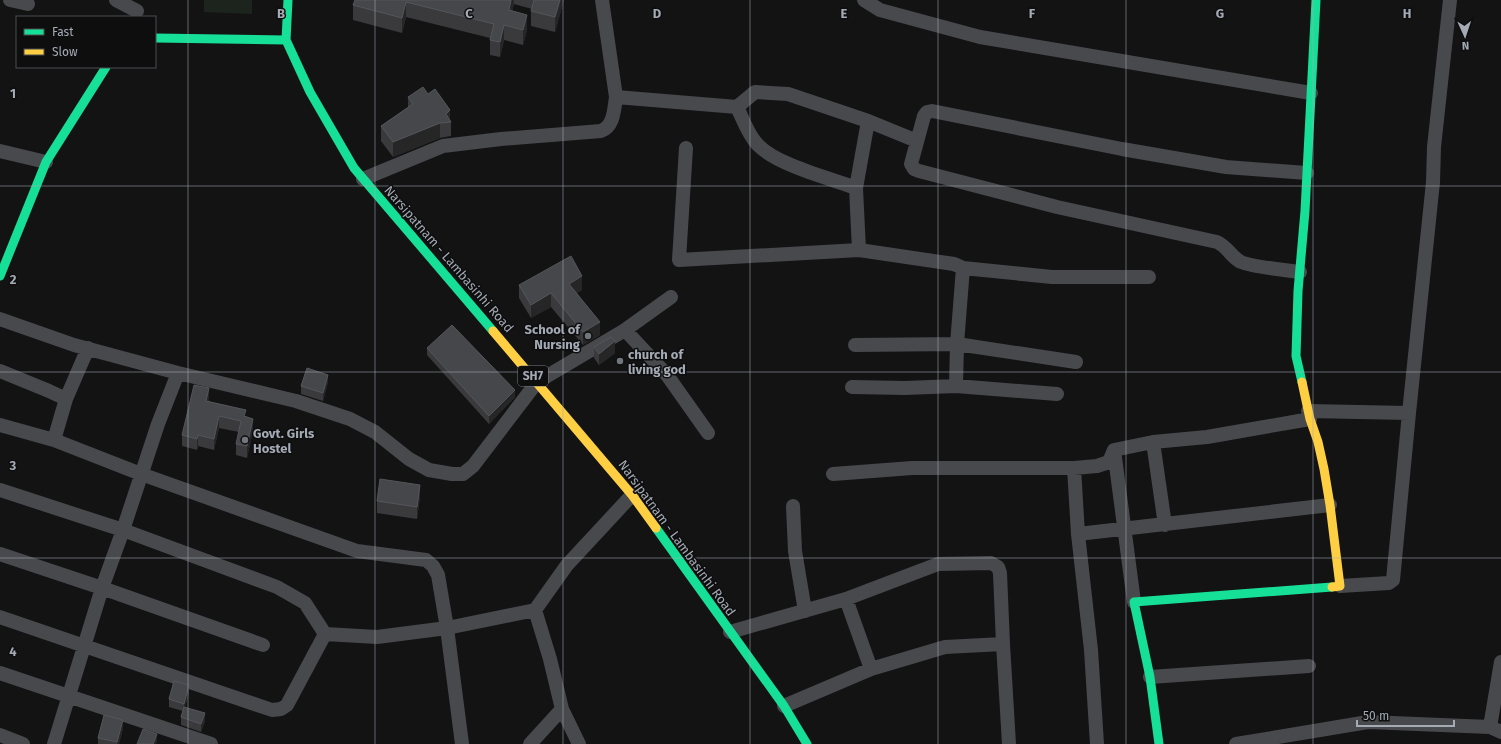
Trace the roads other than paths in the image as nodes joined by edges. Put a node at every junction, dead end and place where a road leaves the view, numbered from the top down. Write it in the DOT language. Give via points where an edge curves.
graph roads {
  1 [pos="10,0"];
  2 [pos="116,0"];
  3 [pos="288,0"];
  4 [pos="602,0"];
  5 [pos="864,0"];
  6 [pos="1316,0"];
  7 [pos="1450,0"];
  8 [pos="28,4"];
  9 [pos="137,9"];
  10 [pos="156,38"];
  11 [pos="286,40"];
  12 [pos="105,68"];
  13 [pos="1311,93"];
  14 [pos="616,97"];
  15 [pos="737,107"];
  16 [pos="868,121"];
  17 [pos="917,141"];
  18 [pos="686,148"];
  19 [pos="0,151"];
  20 [pos="46,162"];
  21 [pos="1307,173"];
  22 [pos="363,179"];
  23 [pos="856,188"];
  24 [pos="859,250"];
  25 [pos="963,268"];
  26 [pos="1300,272"];
  27 [pos="0,276"];
  28 [pos="1149,277"];
  29 [pos="671,296"];
  30 [pos="0,319"];
  31 [pos="625,330"];
  32 [pos="957,344"];
  33 [pos="855,345"];
  34 [pos="88,348"];
  35 [pos="1076,362"];
  36 [pos="0,371"];
  37 [pos="178,373"];
  38 [pos="537,382"];
  39 [pos="956,386"];
  40 [pos="852,387"];
  41 [pos="1057,394"];
  42 [pos="66,399"];
  43 [pos="1408,413"];
  44 [pos="1309,415"];
  45 [pos="0,425"];
  46 [pos="708,433"];
  47 [pos="54,440"];
  48 [pos="1153,442"];
  49 [pos="1114,450"];
  50 [pos="1074,468"];
  51 [pos="141,474"];
  52 [pos="832,474"];
  53 [pos="0,490"];
  54 [pos="632,495"];
  55 [pos="1330,505"];
  56 [pos="793,506"];
  57 [pos="1165,525"];
  58 [pos="123,530"];
  59 [pos="1125,530"];
  60 [pos="1078,534"];
  61 [pos="0,554"];
  62 [pos="1340,586"];
  63 [pos="102,588"];
  64 [pos="846,599"];
  65 [pos="1134,602"];
  66 [pos="535,610"];
  67 [pos="805,611"];
  68 [pos="0,617"];
  69 [pos="447,628"];
  70 [pos="730,632"];
  71 [pos="325,634"];
  72 [pos="1003,644"];
  73 [pos="263,645"];
  74 [pos="85,646"];
  75 [pos="1501,662"];
  76 [pos="1309,666"];
  77 [pos="871,669"];
  78 [pos="0,674"];
  79 [pos="1150,677"];
  80 [pos="68,697"];
  81 [pos="784,706"];
  82 [pos="562,709"];
  83 [pos="1495,729"];
  84 [pos="0,735"];
  85 [pos="22,744"];
  86 [pos="54,744"];
  87 [pos="211,744"];
  88 [pos="462,744"];
  89 [pos="530,744"];
  90 [pos="579,744"];
  91 [pos="807,744"];
  92 [pos="1009,744"];
  93 [pos="1097,744"];
  94 [pos="1159,744"];
  95 [pos="1236,744"];
  1 -- 8 [label="street"];
  2 -- 9 [label="street"];
  3 -- 11 [label="main road, Narsipatnam - Lambasinhi Road / SH7"];
  4 -- 14 [label="street"];
  5 -- 13 [label="street" via="880,10 980,37"];
  6 -- 13 [label="main road"];
  7 -- 43 [label="street" via="1434,147 1434,182"];
  10 -- 11 [label="main road"];
  11 -- 22 [label="main road, Narsipatnam - Lambasinhi Road / SH7" via="310,92"];
  12 -- 20 [label="main road"];
  13 -- 21 [label="main road"];
  14 -- 15 [label="street"];
  14 -- 22 [label="street" via="611,122 601,131 443,146"];
  15 -- 16 [label="street" via="756,92 774,92 788,94"];
  15 -- 23 [label="street" via="757,144 769,154 783,162"];
  16 -- 17 [label="street"];
  16 -- 23 [label="street"];
  17 -- 21 [label="street" via="924,116 932,111 1218,166"];
  17 -- 26 [label="street" via="911,164 919,171 1057,207 1217,242 1224,245 1241,262"];
  18 -- 24 [label="street" via="679,260"];
  19 -- 20 [label="street"];
  20 -- 27 [label="main road"];
  21 -- 26 [label="main road"];
  22 -- 38 [label="main road, Narsipatnam - Lambasinhi Road / SH7"];
  23 -- 24 [label="street"];
  24 -- 25 [label="street" via="954,264"];
  25 -- 28 [label="street" via="1052,277"];
  25 -- 32 [label="street"];
  26 -- 44 [label="main road" via="1296,356"];
  29 -- 31 [label="street"];
  30 -- 34 [label="street"];
  31 -- 38 [label="street"];
  31 -- 46 [label="street" via="667,375"];
  32 -- 33 [label="street"];
  32 -- 35 [label="street"];
  32 -- 39 [label="street"];
  34 -- 37 [label="street"];
  34 -- 42 [label="street"];
  36 -- 42 [label="street"];
  37 -- 38 [label="street" via="296,401 350,419 375,432 422,467 452,474 463,474 473,466"];
  37 -- 51 [label="street"];
  38 -- 54 [label="main road, Narsipatnam - Lambasinhi Road / SH7"];
  39 -- 40 [label="street"];
  39 -- 41 [label="street"];
  42 -- 47 [label="street"];
  43 -- 44 [label="street"];
  43 -- 62 [label="street" via="1393,580 1389,583"];
  44 -- 48 [label="street" via="1207,437"];
  44 -- 55 [label="main road" via="1318,442"];
  45 -- 47 [label="street"];
  47 -- 51 [label="street"];
  48 -- 49 [label="street"];
  48 -- 57 [label="street"];
  49 -- 50 [label="street" via="1111,459 1106,463"];
  49 -- 59 [label="street"];
  50 -- 52 [label="street" via="912,468"];
  50 -- 60 [label="street"];
  51 -- 58 [label="street"];
  51 -- 69 [label="street" via="357,551 426,560 438,575"];
  53 -- 58 [label="street"];
  54 -- 66 [label="street" via="567,565"];
  54 -- 70 [label="main road, Narsipatnam - Lambasinhi Road / SH7"];
  55 -- 57 [label="street"];
  55 -- 62 [label="main road"];
  56 -- 67 [label="street" via="795,551"];
  57 -- 59 [label="street"];
  58 -- 63 [label="street"];
  58 -- 71 [label="street" via="277,587 305,603"];
  59 -- 60 [label="street"];
  59 -- 65 [label="street"];
  60 -- 93 [label="street" via="1091,650"];
  61 -- 63 [label="street"];
  62 -- 65 [label="main road"];
  63 -- 73 [label="street"];
  63 -- 74 [label="street"];
  64 -- 67 [label="street"];
  64 -- 72 [label="street" via="938,564 991,563 998,566 1000,573"];
  64 -- 77 [label="street"];
  65 -- 79 [label="main road"];
  66 -- 69 [label="street"];
  66 -- 82 [label="street"];
  67 -- 70 [label="street"];
  68 -- 74 [label="street"];
  69 -- 71 [label="street" via="377,637"];
  69 -- 88 [label="street"];
  70 -- 81 [label="main road, Narsipatnam - Lambasinhi Road / SH7"];
  71 -- 74 [label="street" via="287,705 272,710"];
  72 -- 77 [label="street" via="945,647"];
  72 -- 92 [label="street"];
  74 -- 80 [label="street"];
  75 -- 83 [label="street"];
  76 -- 79 [label="street"];
  77 -- 81 [label="street"];
  78 -- 80 [label="street"];
  79 -- 94 [label="main road"];
  80 -- 86 [label="street"];
  80 -- 87 [label="street"];
  81 -- 91 [label="main road, Narsipatnam - Lambasinhi Road / SH7"];
  82 -- 89 [label="street"];
  82 -- 90 [label="street"];
  83 -- 95 [label="street" via="1368,722"];
  84 -- 85 [label="street"];
}
